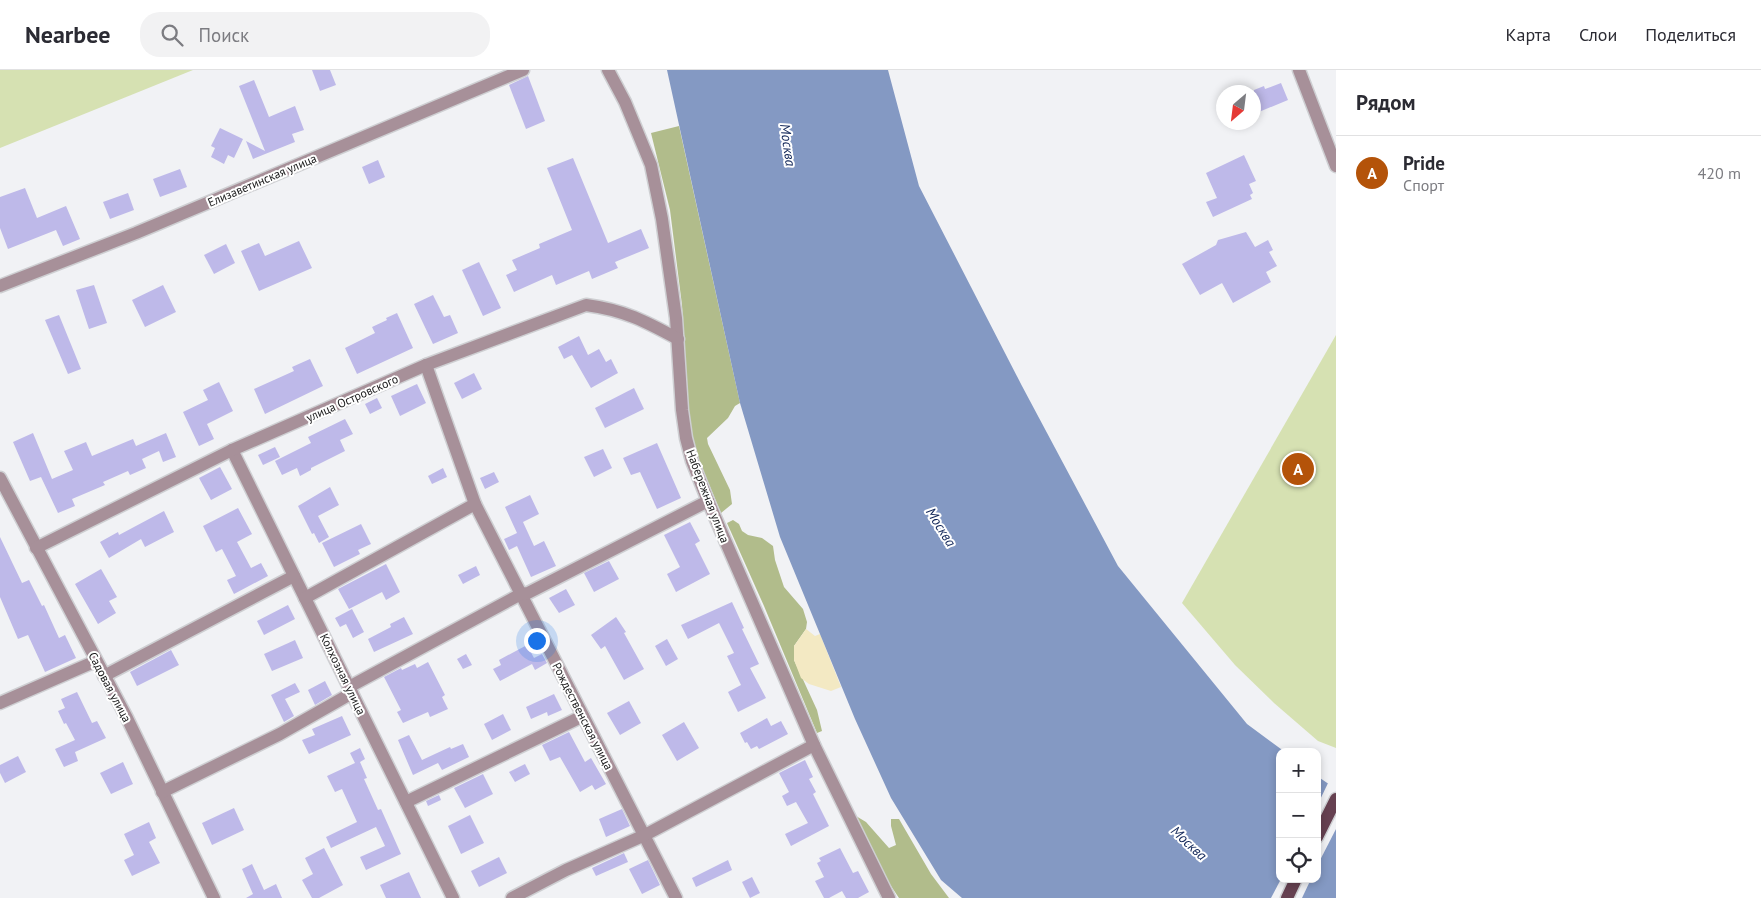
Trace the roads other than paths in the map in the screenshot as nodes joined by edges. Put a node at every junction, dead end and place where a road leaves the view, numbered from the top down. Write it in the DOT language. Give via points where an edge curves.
graph roads {
  1 [pos="522,70"];
  2 [pos="608,70"];
  3 [pos="1299,70"];
  4 [pos="1336,166"];
  5 [pos="0,286"];
  6 [pos="678,339"];
  7 [pos="426,365"];
  8 [pos="232,450"];
  9 [pos="0,478"];
  10 [pos="708,501"];
  11 [pos="475,504"];
  12 [pos="36,548"];
  13 [pos="294,576"];
  14 [pos="521,594"];
  15 [pos="305,598"];
  16 [pos="96,661"];
  17 [pos="104,676"];
  18 [pos="351,690"];
  19 [pos="0,703"];
  20 [pos="583,716"];
  21 [pos="814,745"];
  22 [pos="162,792"];
  23 [pos="1336,799"];
  24 [pos="406,802"];
  25 [pos="1321,828"];
  26 [pos="646,835"];
  27 [pos="1294,883"];
  28 [pos="214,898"];
  29 [pos="453,898"];
  30 [pos="512,898"];
  31 [pos="676,898"];
  32 [pos="889,898"];
  33 [pos="1287,898"];
  1 -- 5 [label="street, Елизаветинская улица" via="136,233"];
  2 -- 6 [label="street, Набережная улица" via="652,165"];
  3 -- 4 [label="street"];
  6 -- 7 [label="street, улица Островского" via="638,317 586,305"];
  6 -- 10 [label="street, Набережная улица" via="686,438"];
  7 -- 8 [label="street, улица Островского"];
  7 -- 11 [label="street, Рождественская улица"];
  8 -- 12 [label="street, улица Островского"];
  8 -- 13 [label="street, Колхозная улица"];
  9 -- 12 [label="street, Садовая улица"];
  10 -- 14 [label="street"];
  10 -- 21 [label="street, Набережная улица"];
  11 -- 14 [label="street, Рождественская улица"];
  11 -- 15 [label="street"];
  12 -- 16 [label="street, Садовая улица"];
  13 -- 15 [label="street, Колхозная улица"];
  13 -- 17 [label="street"];
  14 -- 18 [label="street"];
  14 -- 20 [label="street, Рождественская улица"];
  15 -- 18 [label="street, Колхозная улица"];
  16 -- 17 [label="street, Садовая улица"];
  16 -- 19 [label="street"];
  17 -- 22 [label="street, Садовая улица"];
  18 -- 22 [label="street" via="280,734"];
  18 -- 24 [label="street, Колхозная улица"];
  20 -- 24 [label="street"];
  20 -- 26 [label="street, Рождественская улица"];
  21 -- 26 [label="street"];
  21 -- 32 [label="street, Набережная улица"];
  22 -- 28 [label="street, Садовая улица"];
  23 -- 25 [label="main road"];
  24 -- 29 [label="street, Колхозная улица"];
  26 -- 30 [label="street"];
  26 -- 31 [label="street, Рождественская улица"];
  27 -- 33 [label="main road"];
}
